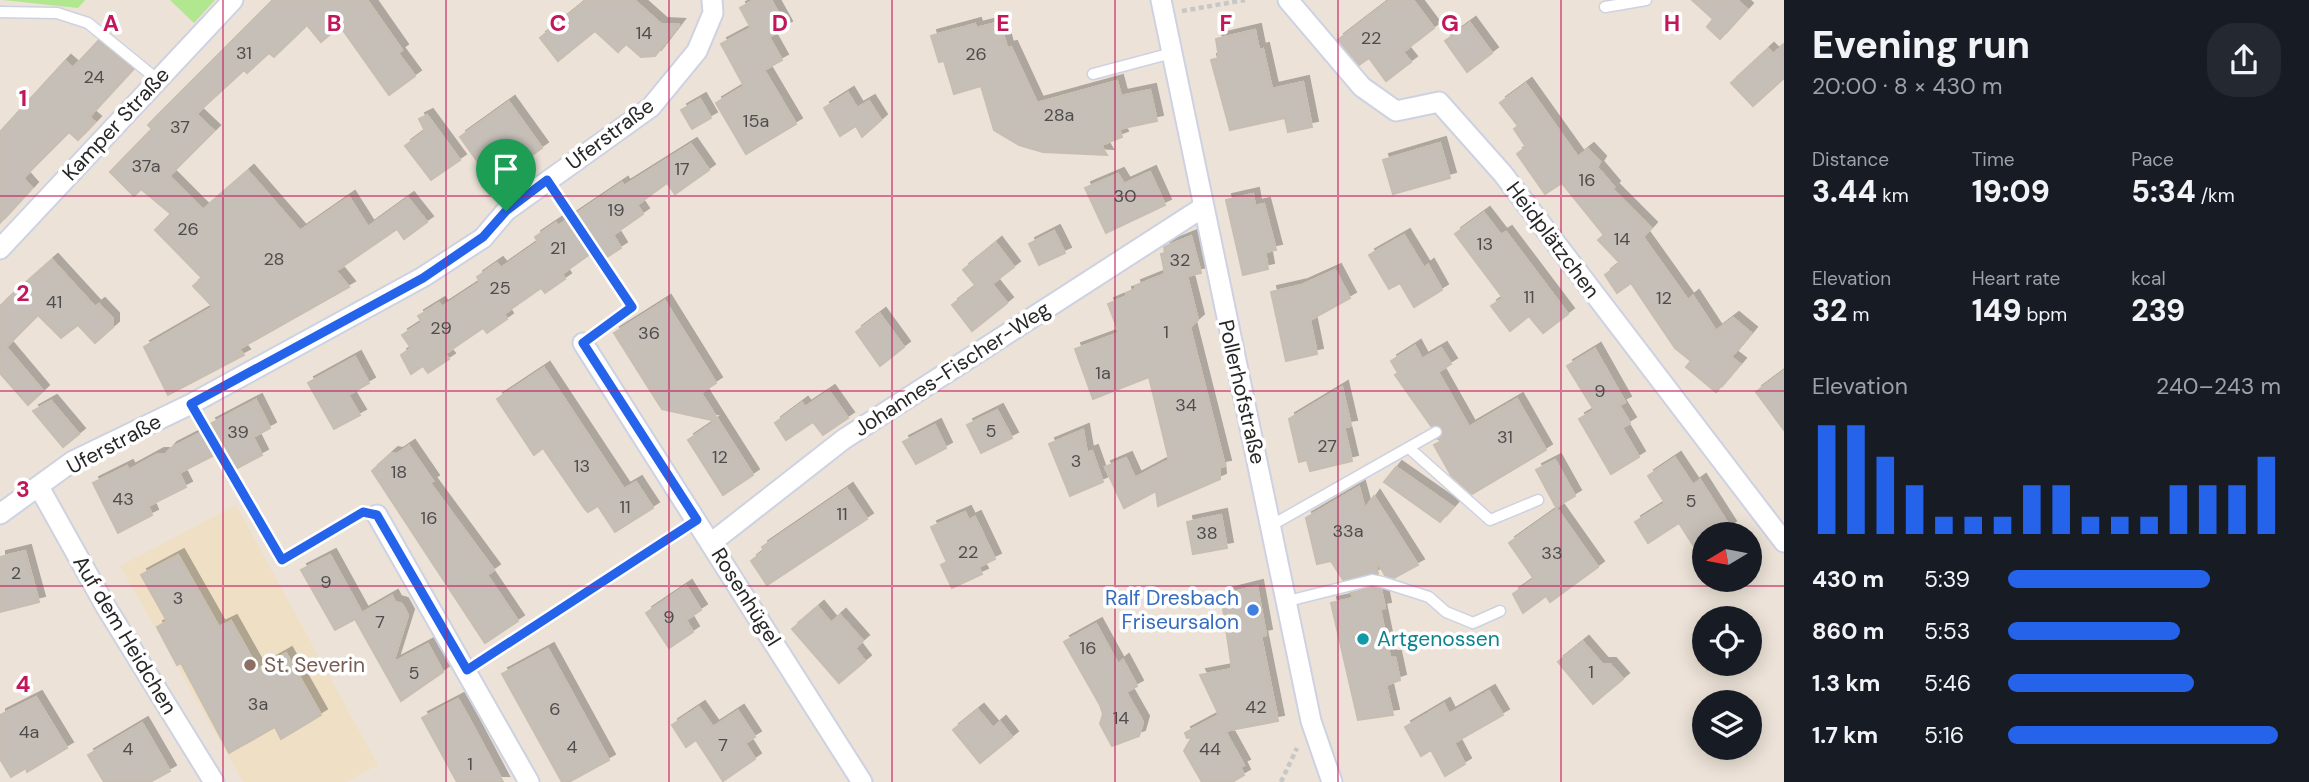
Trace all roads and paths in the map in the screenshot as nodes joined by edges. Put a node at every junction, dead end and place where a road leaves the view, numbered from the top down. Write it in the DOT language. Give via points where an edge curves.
graph roads {
  1 [pos="233,0"];
  2 [pos="712,0"];
  3 [pos="1245,0"];
  4 [pos="1288,0"];
  5 [pos="1646,0"];
  6 [pos="1163,7"];
  7 [pos="1605,7"];
  8 [pos="0,12"];
  9 [pos="1172,53"];
  10 [pos="1093,74"];
  11 [pos="158,80"];
  12 [pos="547,180"];
  13 [pos="1202,208"];
  14 [pos="0,250"];
  15 [pos="583,343"];
  16 [pos="191,404"];
  17 [pos="1436,432"];
  18 [pos="1409,448"];
  19 [pos="39,487"];
  20 [pos="1538,500"];
  21 [pos="0,514"];
  22 [pos="377,515"];
  23 [pos="697,520"];
  24 [pos="1272,525"];
  25 [pos="1784,542"];
  26 [pos="711,543"];
  27 [pos="1288,601"];
  28 [pos="1500,611"];
  29 [pos="467,670"];
  30 [pos="214,782"];
  31 [pos="529,782"];
  32 [pos="862,782"];
  33 [pos="1332,782"];
  1 -- 11 [label="street, Kamper Straße"];
  2 -- 12 [label="street, Uferstraße" via="713,13 697,51 651,107"];
  3 -- 6 [label="path"];
  4 -- 25 [label="street, Heidplätzchen" via="1362,87 1396,111 1439,102 1511,184"];
  5 -- 7 [label="lane"];
  6 -- 9 [label="street, Pollerhofstraße"];
  8 -- 11 [label="lane" via="57,13 88,23"];
  9 -- 10 [label="lane"];
  9 -- 13 [label="street, Pollerhofstraße"];
  11 -- 14 [label="street, Kamper Straße"];
  12 -- 15 [label="path" via="632,307"];
  12 -- 16 [label="street, Uferstraße" via="506,211 483,237 423,278"];
  13 -- 24 [label="street, Pollerhofstraße"];
  13 -- 26 [label="street, Johannes-Fischer-Weg" via="844,439"];
  15 -- 23 [label="street, Rosenhügel"];
  16 -- 19 [label="street, Uferstraße" via="74,461"];
  16 -- 22 [label="path" via="282,560 363,512"];
  17 -- 18 [label="lane"];
  18 -- 20 [label="lane" via="1490,520"];
  18 -- 24 [label="lane"];
  19 -- 21 [label="street, Uferstraße"];
  19 -- 30 [label="street, Auf dem Heidchen" via="106,607"];
  22 -- 29 [label="street"];
  23 -- 26 [label="street, Rosenhügel"];
  23 -- 29 [label="path"];
  24 -- 27 [label="street, Pollerhofstraße"];
  26 -- 32 [label="street, Rosenhügel"];
  27 -- 28 [label="lane" via="1372,580 1429,597 1446,612 1473,623"];
  27 -- 33 [label="street, Pollerhofstraße" via="1311,721"];
  29 -- 31 [label="street"];
}
